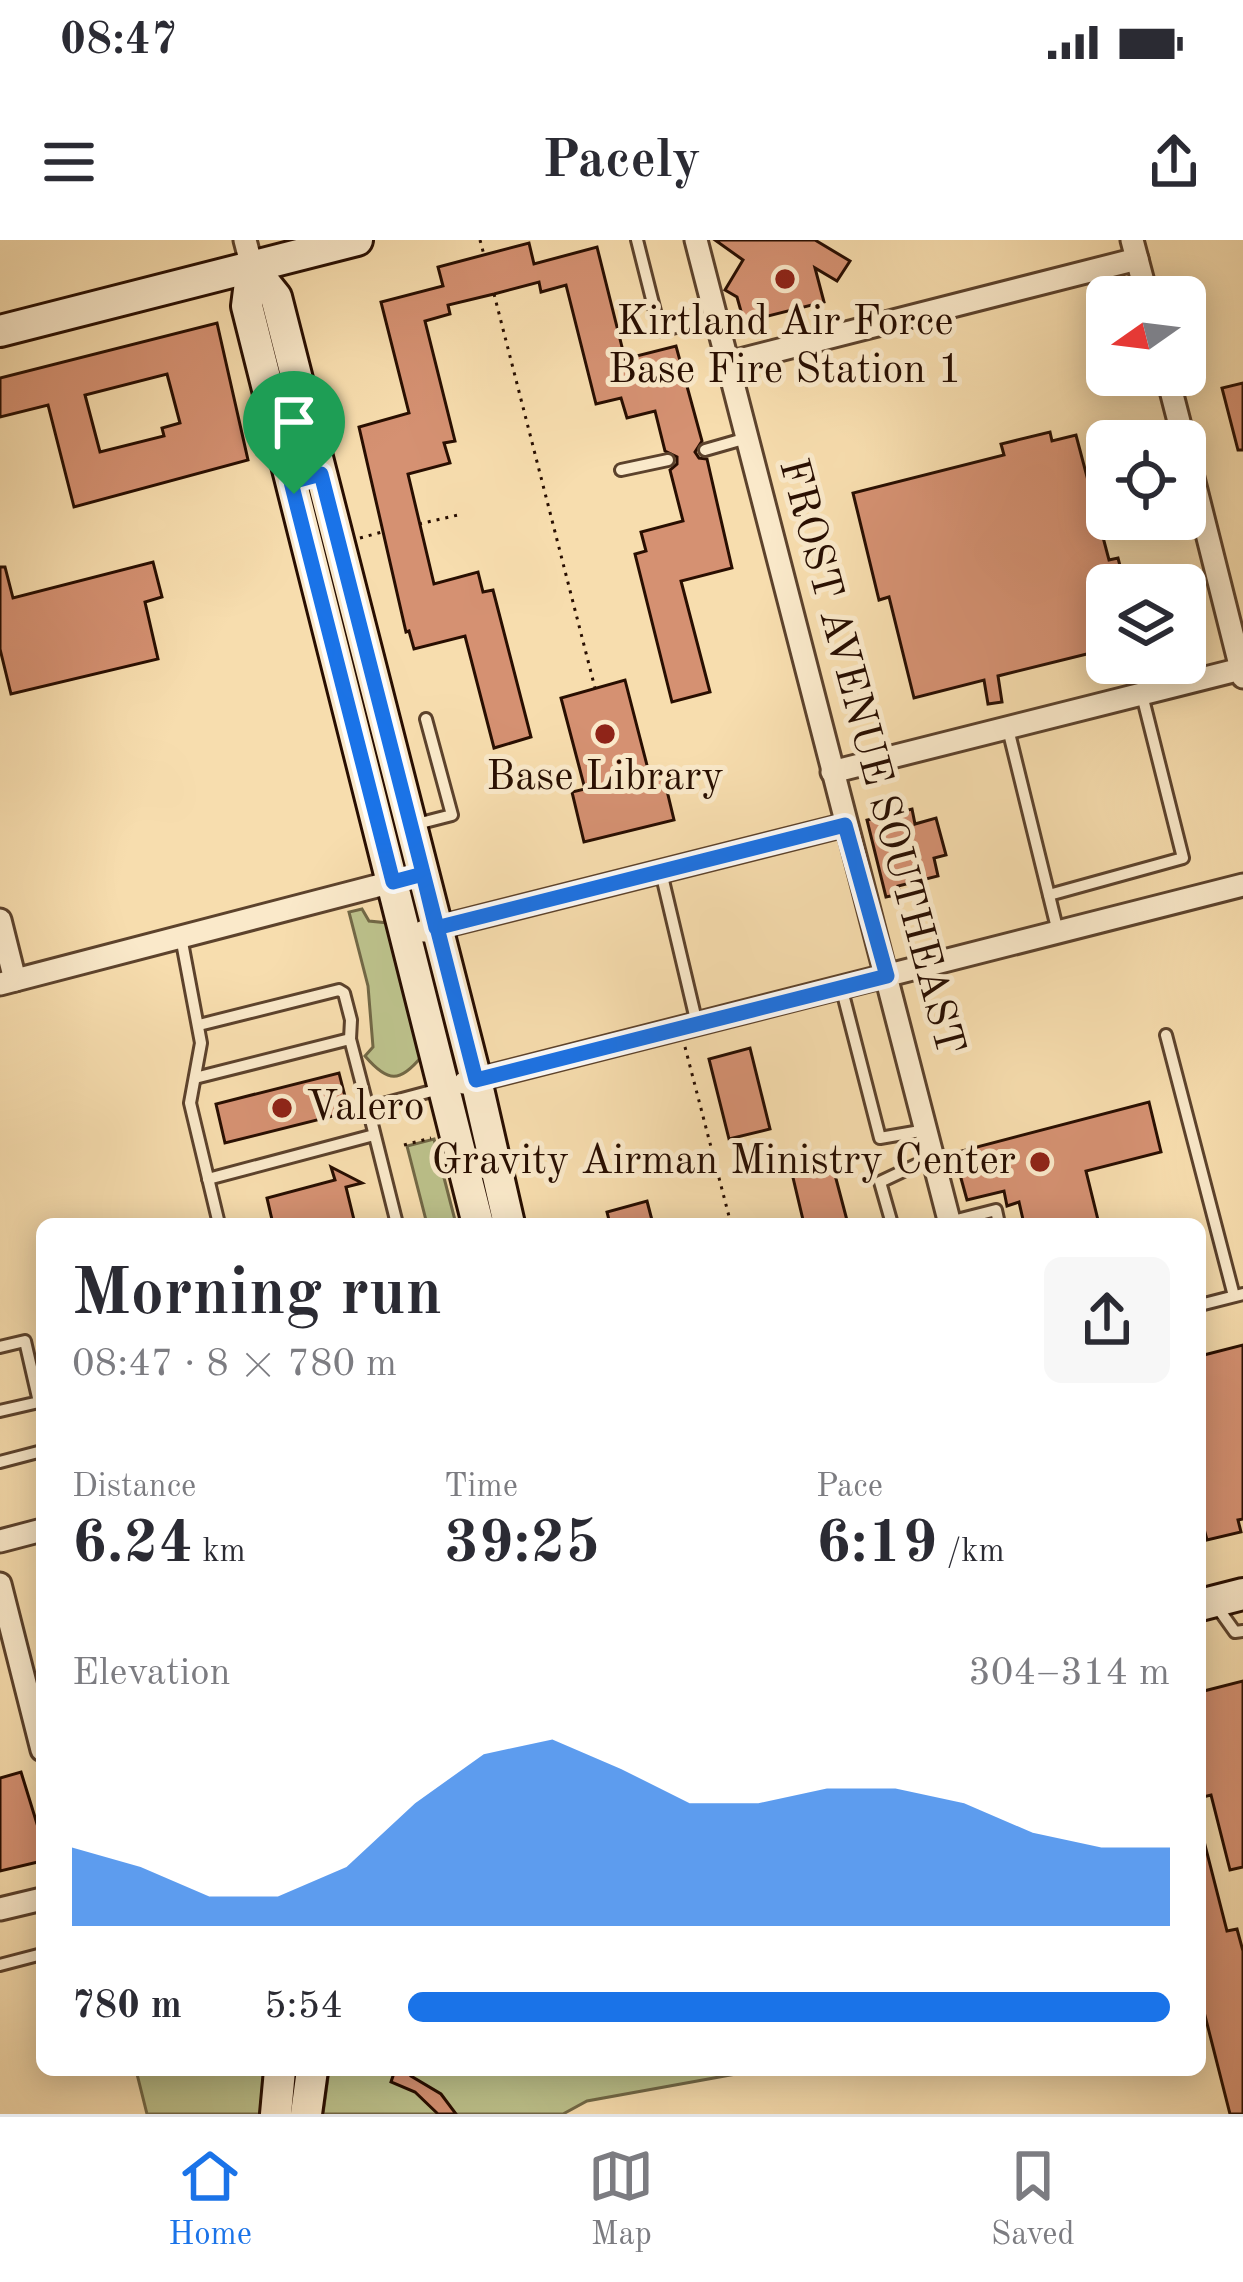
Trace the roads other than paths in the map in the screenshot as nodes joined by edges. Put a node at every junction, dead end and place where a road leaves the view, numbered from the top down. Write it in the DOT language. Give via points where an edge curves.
graph roads {
  1 [pos="357,240"];
  2 [pos="637,240"];
  3 [pos="696,240"];
  4 [pos="1135,249"];
  5 [pos="248,254"];
  6 [pos="716,316"];
  7 [pos="0,331"];
  8 [pos="728,363"];
  9 [pos="747,438"];
  10 [pos="705,449"];
  11 [pos="668,460"];
  12 [pos="621,470"];
  13 [pos="1206,531"];
  14 [pos="1242,673"];
  15 [pos="356,674"];
  16 [pos="1142,695"];
  17 [pos="426,719"];
  18 [pos="1008,729"];
  19 [pos="832,772"];
  20 [pos="845,825"];
  21 [pos="410,826"];
  22 [pos="661,872"];
  23 [pos="408,878"];
  24 [pos="1243,885"];
  25 [pos="1049,895"];
  26 [pos="0,920"];
  27 [pos="421,932"];
  28 [pos="1058,932"];
  29 [pos="181,937"];
  30 [pos="887,976"];
  31 [pos="8,981"];
  32 [pos="844,998"];
  33 [pos="200,1025"];
  34 [pos="690,1032"];
  35 [pos="1166,1035"];
  36 [pos="350,1039"];
  37 [pos="195,1078"];
  38 [pos="461,1084"];
  39 [pos="368,1108"];
  40 [pos="926,1130"];
  41 [pos="374,1136"];
  42 [pos="933,1157"];
  43 [pos="208,1179"];
  44 [pos="218,1218"];
  45 [pos="395,1218"];
  46 [pos="477,1218"];
  47 [pos="506,1218"];
  48 [pos="890,1218"];
  49 [pos="948,1218"];
  50 [pos="967,1218"];
  51 [pos="998,1218"];
  52 [pos="1238,1295"];
  53 [pos="1206,1303"];
  54 [pos="0,1347"];
  55 [pos="36,1389"];
  56 [pos="36,1403"];
  57 [pos="0,1412"];
  58 [pos="36,1453"];
  59 [pos="0,1462"];
  60 [pos="36,1532"];
  61 [pos="0,1541"];
  62 [pos="0,1584"];
  63 [pos="1219,1600"];
  64 [pos="1243,1631"];
  65 [pos="36,1726"];
  66 [pos="36,1900"];
  67 [pos="0,1909"];
  68 [pos="36,1956"];
  69 [pos="0,1965"];
  70 [pos="279,2076"];
  71 [pos="311,2076"];
  72 [pos="276,2114"];
  73 [pos="306,2114"];
  1 -- 5 [label="main road"];
  2 -- 6 [label="lane" via="659,331"];
  3 -- 6 [label="street, FROST AVENUE SOUTHEAST"];
  4 -- 8 [label="street"];
  5 -- 7 [label="main road"];
  5 -- 15 [label="main road" via="247,306 306,478"];
  6 -- 8 [label="street, FROST AVENUE SOUTHEAST"];
  8 -- 9 [label="street, FROST AVENUE SOUTHEAST"];
  9 -- 10 [label="lane"];
  9 -- 19 [label="street, FROST AVENUE SOUTHEAST"];
  11 -- 12 [label="lane"];
  13 -- 14 [label="street"];
  14 -- 16 [label="street"];
  15 -- 21 [label="main road"];
  15 -- 23 [label="main road"];
  16 -- 18 [label="street"];
  16 -- 25 [label="lane" via="1183,858"];
  17 -- 21 [label="lane" via="452,814"];
  18 -- 19 [label="street"];
  18 -- 25 [label="lane"];
  19 -- 20 [label="street, FROST AVENUE SOUTHEAST"];
  20 -- 22 [label="street"];
  20 -- 30 [label="street, FROST AVENUE SOUTHEAST"];
  21 -- 23 [label="main road"];
  22 -- 27 [label="street"];
  22 -- 34 [label="lane"];
  23 -- 27 [label="main road"];
  23 -- 29 [label="street"];
  24 -- 28 [label="street"];
  25 -- 28 [label="lane"];
  26 -- 31 [label="street"];
  27 -- 38 [label="main road"];
  28 -- 30 [label="street"];
  29 -- 31 [label="street"];
  29 -- 33 [label="lane"];
  30 -- 34 [label="street"];
  30 -- 40 [label="street, FROST AVENUE SOUTHEAST"];
  32 -- 40 [label="lane" via="880,1138"];
  33 -- 36 [label="lane" via="339,990"];
  33 -- 37 [label="lane"];
  34 -- 38 [label="street"];
  35 -- 52 [label="lane"];
  36 -- 37 [label="lane"];
  36 -- 39 [label="lane"];
  37 -- 43 [label="lane" via="190,1103"];
  38 -- 39 [label="lane"];
  38 -- 46 [label="main road"];
  38 -- 47 [label="main road"];
  39 -- 41 [label="lane"];
  40 -- 42 [label="street, FROST AVENUE SOUTHEAST"];
  41 -- 43 [label="lane"];
  41 -- 45 [label="lane"];
  42 -- 48 [label="lane" via="880,1182"];
  42 -- 49 [label="street, FROST AVENUE SOUTHEAST"];
  43 -- 44 [label="lane"];
  50 -- 51 [label="lane" via="996,1210"];
  52 -- 53 [label="lane"];
  54 -- 55 [label="lane" via="25,1341"];
  56 -- 57 [label="lane"];
  58 -- 59 [label="lane"];
  60 -- 61 [label="street"];
  62 -- 65 [label="street"];
  63 -- 64 [label="lane" via="1234,1632"];
  66 -- 67 [label="street"];
  68 -- 69 [label="lane"];
  70 -- 72 [label="main road"];
  71 -- 73 [label="main road"];
}
